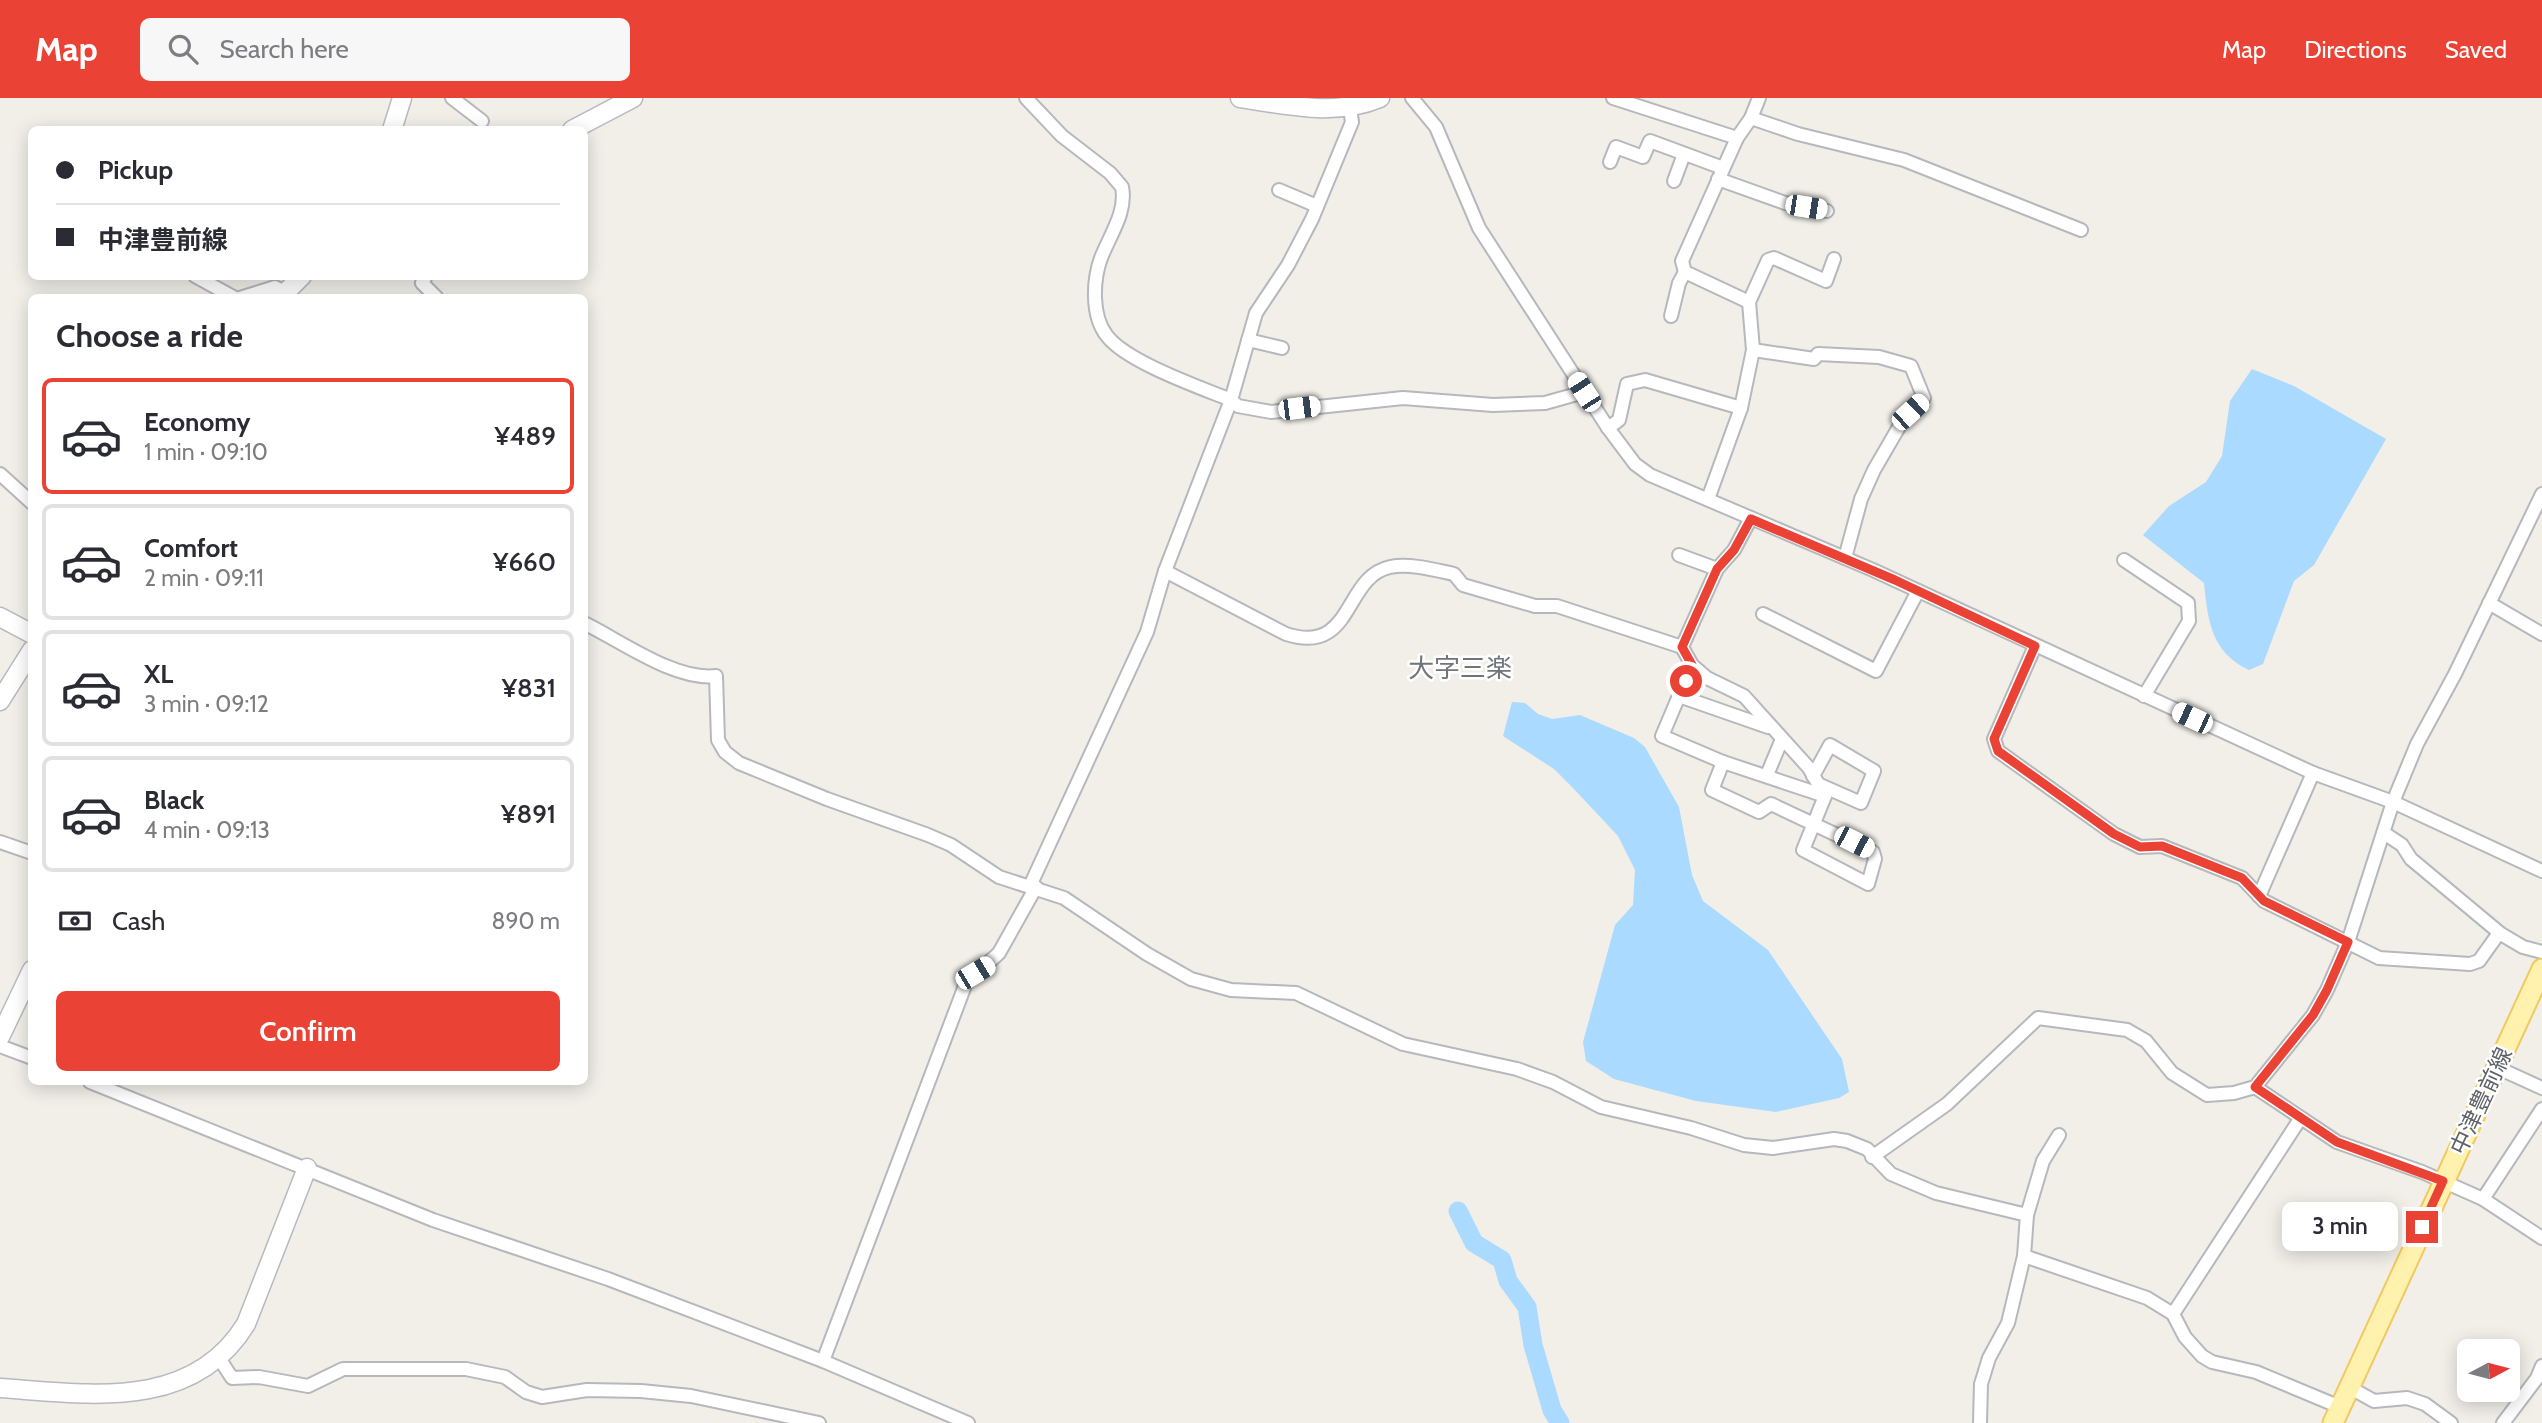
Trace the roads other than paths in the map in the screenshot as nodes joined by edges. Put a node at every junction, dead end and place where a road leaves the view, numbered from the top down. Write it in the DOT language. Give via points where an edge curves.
graph roads {
  1 [pos="402,98"];
  2 [pos="452,98"];
  3 [pos="633,98"];
  4 [pos="1026,98"];
  5 [pos="1240,98"];
  6 [pos="1380,98"];
  7 [pos="1412,98"];
  8 [pos="1614,98"];
  9 [pos="1759,98"];
  10 [pos="1350,108"];
  11 [pos="1751,118"];
  12 [pos="482,121"];
  13 [pos="393,126"];
  14 [pos="580,126"];
  15 [pos="1737,138"];
  16 [pos="1685,154"];
  17 [pos="1610,162"];
  18 [pos="1721,174"];
  19 [pos="1674,181"];
  20 [pos="1279,190"];
  21 [pos="1317,206"];
  22 [pos="1827,211"];
  23 [pos="2081,230"];
  24 [pos="1834,259"];
  25 [pos="1685,272"];
  26 [pos="203,280"];
  27 [pos="298,280"];
  28 [pos="424,280"];
  29 [pos="229,294"];
  30 [pos="251,294"];
  31 [pos="282,294"];
  32 [pos="284,294"];
  33 [pos="433,294"];
  34 [pos="1749,302"];
  35 [pos="1671,316"];
  36 [pos="1248,340"];
  37 [pos="1282,348"];
  38 [pos="1753,350"];
  39 [pos="1584,392"];
  40 [pos="1231,400"];
  41 [pos="1741,408"];
  42 [pos="1608,428"];
  43 [pos="0,474"];
  44 [pos="2542,494"];
  45 [pos="28,499"];
  46 [pos="1708,499"];
  47 [pos="1751,519"];
  48 [pos="1679,555"];
  49 [pos="1844,558"];
  50 [pos="2124,559"];
  51 [pos="1717,569"];
  52 [pos="1166,571"];
  53 [pos="1918,591"];
  54 [pos="2489,603"];
  55 [pos="1763,614"];
  56 [pos="0,617"];
  57 [pos="588,626"];
  58 [pos="28,632"];
  59 [pos="2542,634"];
  60 [pos="2035,646"];
  61 [pos="1682,647"];
  62 [pos="28,656"];
  63 [pos="1692,665"];
  64 [pos="1679,696"];
  65 [pos="2144,696"];
  66 [pos="0,701"];
  67 [pos="1771,727"];
  68 [pos="1782,738"];
  69 [pos="1723,762"];
  70 [pos="2313,774"];
  71 [pos="1767,775"];
  72 [pos="1819,786"];
  73 [pos="2393,802"];
  74 [pos="1816,823"];
  75 [pos="2384,833"];
  76 [pos="0,842"];
  77 [pos="28,852"];
  78 [pos="2542,871"];
  79 [pos="1033,886"];
  80 [pos="2259,896"];
  81 [pos="2499,933"];
  82 [pos="2348,942"];
  83 [pos="2542,952"];
  84 [pos="2542,969"];
  85 [pos="28,978"];
  86 [pos="0,1037"];
  87 [pos="0,1046"];
  88 [pos="28,1056"];
  89 [pos="2498,1068"];
  90 [pos="98,1085"];
  91 [pos="2255,1087"];
  92 [pos="2542,1088"];
  93 [pos="2542,1109"];
  94 [pos="2300,1119"];
  95 [pos="2059,1135"];
  96 [pos="1872,1157"];
  97 [pos="307,1168"];
  98 [pos="2443,1181"];
  99 [pos="2483,1199"];
  100 [pos="2027,1214"];
  101 [pos="2542,1238"];
  102 [pos="2024,1256"];
  103 [pos="2173,1314"];
  104 [pos="219,1358"];
  105 [pos="822,1361"];
  106 [pos="2542,1366"];
  107 [pos="2349,1387"];
  108 [pos="0,1388"];
  109 [pos="2337,1415"];
  110 [pos="819,1423"];
  111 [pos="968,1423"];
  112 [pos="1980,1423"];
  113 [pos="2451,1423"];
  114 [pos="2504,1423"];
  1 -- 13 [label="street"];
  2 -- 12 [label="street"];
  3 -- 14 [label="street"];
  4 -- 40 [label="street" via="1122,187 1121,212 1096,278 1096,298 1108,337 1173,377"];
  5 -- 10 [label="street" via="1321,110"];
  6 -- 10 [label="street"];
  7 -- 39 [label="street" via="1436,127 1479,228"];
  8 -- 15 [label="street"];
  9 -- 11 [label="street"];
  10 -- 21 [label="street" via="1352,121"];
  11 -- 15 [label="street"];
  11 -- 23 [label="street" via="1904,160"];
  15 -- 18 [label="street"];
  16 -- 17 [label="street" via="1650,141 1643,157 1616,147"];
  16 -- 18 [label="street"];
  16 -- 19 [label="street"];
  18 -- 22 [label="street" via="1785,204"];
  18 -- 25 [label="street" via="1682,261"];
  20 -- 21 [label="street"];
  21 -- 36 [label="street" via="1288,265 1256,313"];
  24 -- 34 [label="street" via="1826,281 1774,258 1768,260"];
  25 -- 34 [label="street"];
  25 -- 35 [label="street"];
  26 -- 29 [label="street"];
  27 -- 32 [label="street"];
  28 -- 33 [label="street"];
  30 -- 31 [label="street" via="275,287"];
  34 -- 38 [label="street"];
  36 -- 37 [label="street"];
  36 -- 40 [label="street"];
  38 -- 41 [label="street"];
  38 -- 49 [label="street" via="1814,359 1818,354 1879,357 1912,366 1924,398 1903,420 1874,470"];
  39 -- 40 [label="street" via="1518,405 1403,398 1271,412 1238,406"];
  39 -- 42 [label="street"];
  40 -- 52 [label="street"];
  41 -- 42 [label="street" via="1645,380 1627,384 1619,420"];
  41 -- 46 [label="street"];
  42 -- 46 [label="street" via="1635,464 1650,475"];
  43 -- 45 [label="street"];
  44 -- 54 [label="street"];
  46 -- 47 [label="street"];
  47 -- 49 [label="street"];
  47 -- 51 [label="street"];
  48 -- 51 [label="street"];
  49 -- 53 [label="street"];
  50 -- 65 [label="street" via="2188,603 2189,621"];
  51 -- 61 [label="street"];
  52 -- 61 [label="street" via="1286,634 1303,638 1320,636 1338,626 1368,581 1396,566 1454,574 1463,585 1535,606 1557,606"];
  52 -- 79 [label="street" via="1144,639"];
  53 -- 55 [label="street" via="1876,671"];
  53 -- 60 [label="street"];
  54 -- 59 [label="street"];
  54 -- 73 [label="street" via="2417,744"];
  56 -- 58 [label="street"];
  57 -- 79 [label="street" via="645,656 697,676 716,676 718,740 739,763 928,835 999,877"];
  60 -- 65 [label="street"];
  60 -- 80 [label="street" via="1994,739 1998,751 2114,834 2140,847 2162,846 2242,878"];
  61 -- 63 [label="street"];
  62 -- 66 [label="street"];
  63 -- 64 [label="street"];
  63 -- 67 [label="street" via="1744,696"];
  64 -- 67 [label="street"];
  64 -- 69 [label="street" via="1662,736"];
  65 -- 70 [label="street"];
  67 -- 68 [label="street"];
  68 -- 71 [label="street"];
  68 -- 72 [label="street"];
  69 -- 71 [label="street"];
  69 -- 74 [label="street" via="1712,790 1759,812 1771,804"];
  70 -- 73 [label="street"];
  70 -- 80 [label="street"];
  71 -- 72 [label="street"];
  72 -- 72 [label="street" via="1861,803 1874,771 1830,745"];
  72 -- 74 [label="street"];
  73 -- 75 [label="street"];
  73 -- 78 [label="street"];
  74 -- 74 [label="street" via="1873,852 1868,884 1803,850"];
  75 -- 81 [label="street"];
  75 -- 82 [label="street"];
  76 -- 77 [label="street"];
  79 -- 96 [label="street" via="1064,898 1170,968 1210,986 1296,993 1403,1044 1517,1069 1601,1107 1744,1145 1773,1148 1841,1140 1867,1149"];
  79 -- 105 [label="street" via="999,953 966,983"];
  80 -- 82 [label="street"];
  81 -- 82 [label="street" via="2479,961 2470,964 2379,958"];
  81 -- 83 [label="street"];
  82 -- 91 [label="street" via="2313,1015"];
  84 -- 89 [label="main road, 中津豊前線"];
  85 -- 86 [label="street"];
  87 -- 88 [label="street"];
  89 -- 92 [label="street"];
  89 -- 98 [label="main road, 中津豊前線"];
  90 -- 97 [label="street"];
  91 -- 94 [label="street"];
  91 -- 96 [label="street" via="2207,1095 2172,1073 2146,1041 2127,1030 2038,1018 1947,1104"];
  93 -- 99 [label="street"];
  94 -- 98 [label="street" via="2337,1142"];
  94 -- 103 [label="street"];
  95 -- 100 [label="street" via="2043,1161"];
  96 -- 100 [label="street" via="1891,1174 1936,1193"];
  97 -- 104 [label="street" via="246,1324"];
  97 -- 105 [label="street" via="433,1220 608,1279"];
  98 -- 99 [label="street"];
  98 -- 107 [label="main road, 中津豊前線"];
  99 -- 101 [label="street"];
  100 -- 102 [label="street"];
  102 -- 103 [label="street" via="2129,1290"];
  102 -- 112 [label="street" via="2008,1323 1981,1384"];
  103 -- 109 [label="street" via="2202,1356 2256,1372"];
  104 -- 108 [label="street" via="180,1381 124,1394"];
  104 -- 110 [label="street" via="232,1377 259,1377 292,1385 315,1384 343,1369 466,1369 505,1377 542,1397 642,1391 691,1396"];
  105 -- 111 [label="street"];
  106 -- 114 [label="street"];
  107 -- 109 [label="main road, 中津豊前線"];
  107 -- 113 [label="street" via="2374,1401 2407,1398 2425,1404"];
}
